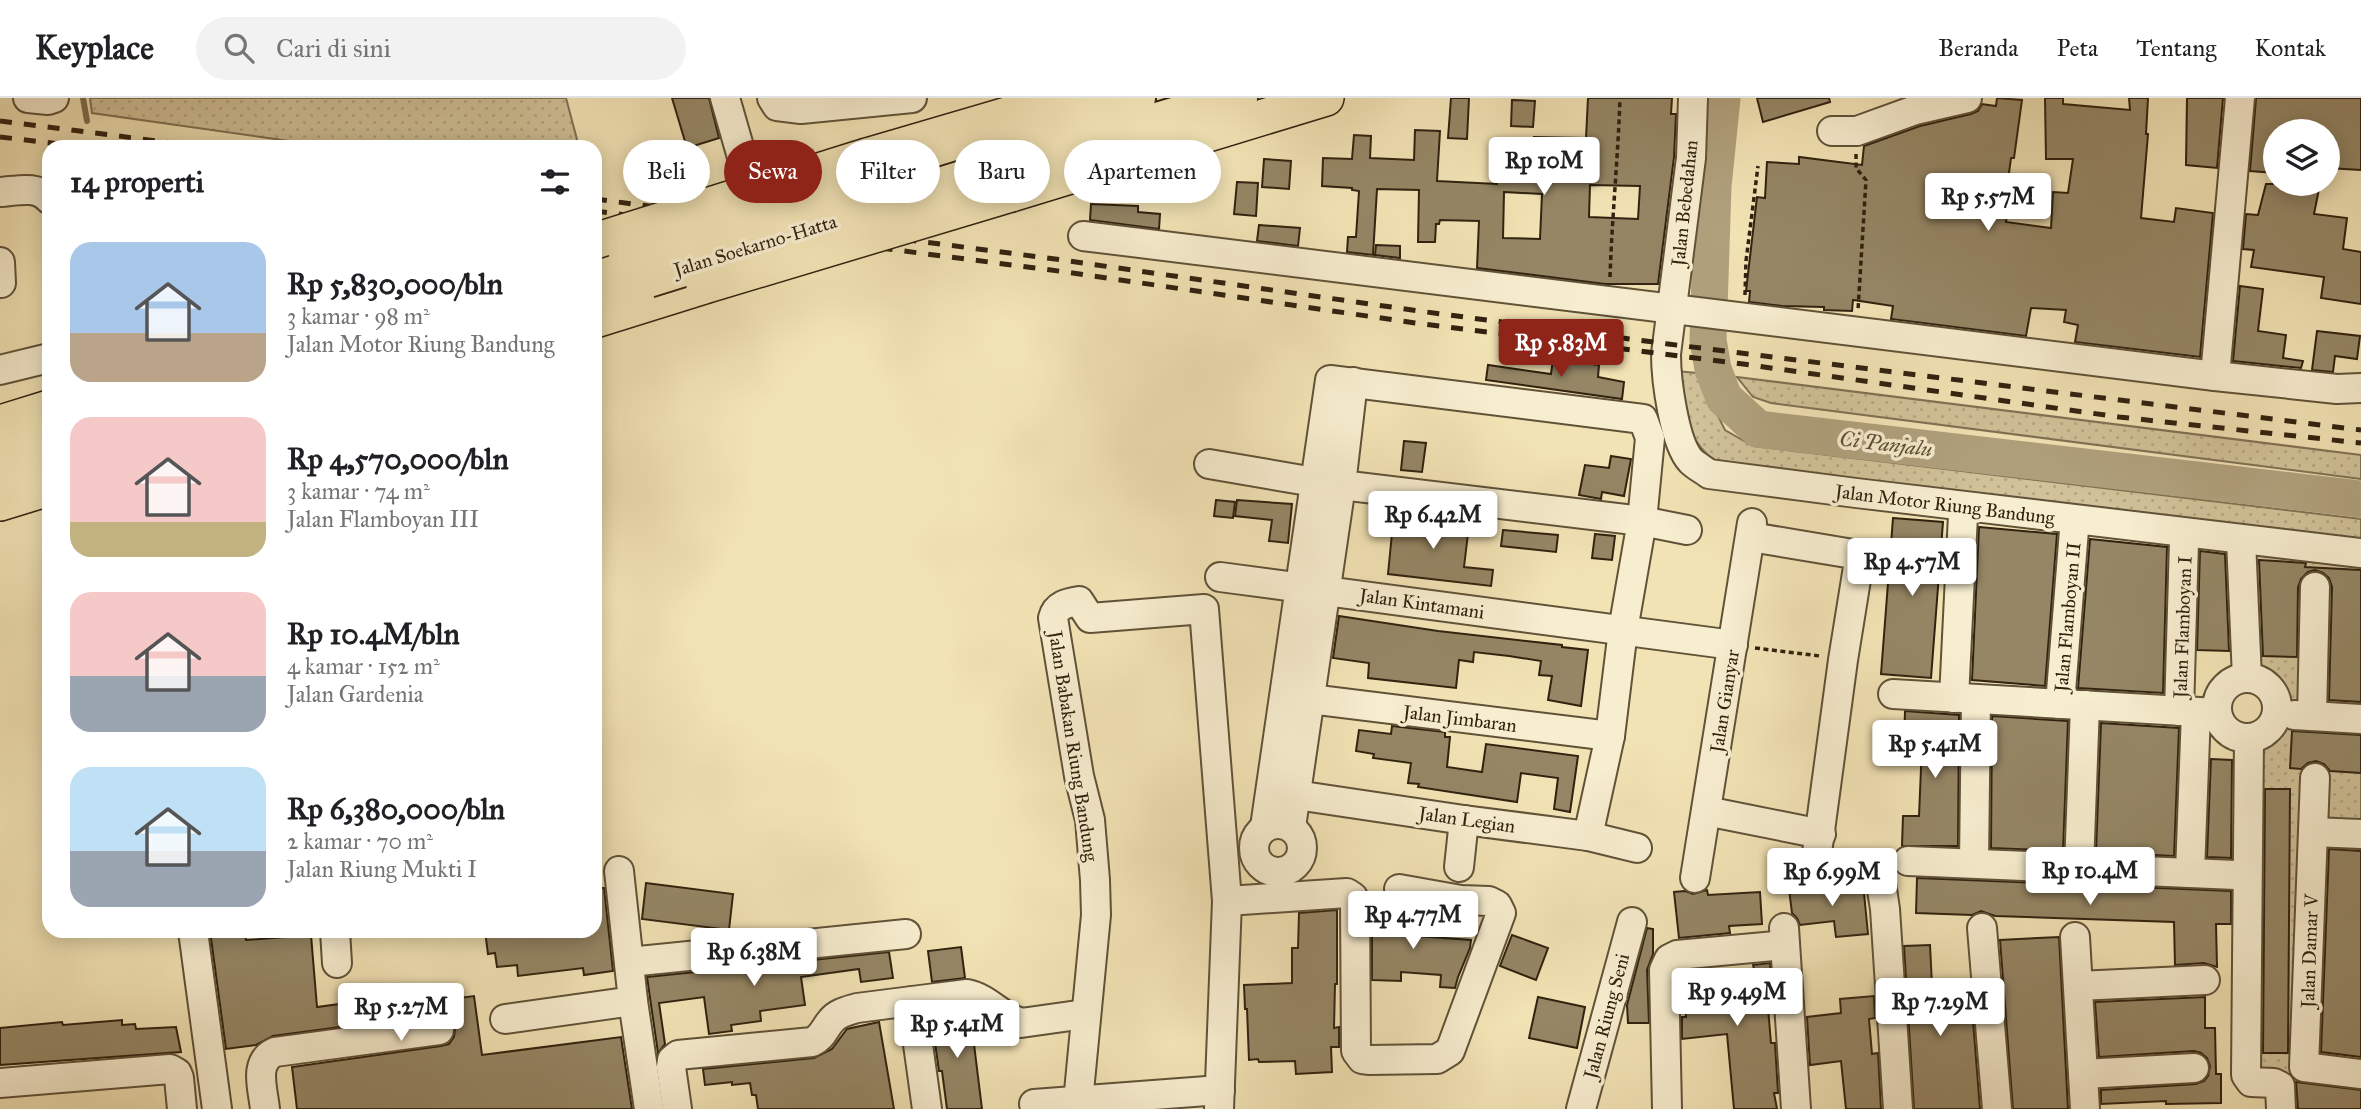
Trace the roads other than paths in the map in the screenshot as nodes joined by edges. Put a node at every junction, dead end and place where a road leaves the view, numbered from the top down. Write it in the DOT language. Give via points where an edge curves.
graph roads {
  1 [pos="28,98"];
  2 [pos="54,98"];
  3 [pos="725,98"];
  4 [pos="772,98"];
  5 [pos="912,98"];
  6 [pos="1065,98"];
  7 [pos="1136,98"];
  8 [pos="1238,98"];
  9 [pos="1326,98"];
  10 [pos="1693,98"];
  11 [pos="1967,98"];
  12 [pos="2240,98"];
  13 [pos="1845,131"];
  14 [pos="736,140"];
  15 [pos="822,170"];
  16 [pos="0,192"];
  17 [pos="42,192"];
  18 [pos="730,203"];
  19 [pos="1083,236"];
  20 [pos="617,260"];
  21 [pos="602,284"];
  22 [pos="1681,309"];
  23 [pos="602,318"];
  24 [pos="42,360"];
  25 [pos="0,370"];
  26 [pos="2215,376"];
  27 [pos="2361,388"];
  28 [pos="42,410"];
  29 [pos="0,423"];
  30 [pos="42,434"];
  31 [pos="0,447"];
  32 [pos="1209,464"];
  33 [pos="42,466"];
  34 [pos="0,479"];
  35 [pos="1328,484"];
  36 [pos="42,490"];
  37 [pos="0,503"];
  38 [pos="1963,515"];
  39 [pos="1642,521"];
  40 [pos="1687,530"];
  41 [pos="2074,530"];
  42 [pos="2241,540"];
  43 [pos="2184,542"];
  44 [pos="2361,553"];
  45 [pos="1220,577"];
  46 [pos="2315,587"];
  47 [pos="1312,589"];
  48 [pos="1623,630"];
  49 [pos="1733,645"];
  50 [pos="2247,678"];
  51 [pos="1893,694"];
  52 [pos="1965,698"];
  53 [pos="1310,699"];
  54 [pos="2073,705"];
  55 [pos="2201,712"];
  56 [pos="2278,715"];
  57 [pos="2312,716"];
  58 [pos="2361,719"];
  59 [pos="1610,736"];
  60 [pos="2249,738"];
  61 [pos="2315,778"];
  62 [pos="1296,795"];
  63 [pos="1706,811"];
  64 [pos="1464,820"];
  65 [pos="2313,832"];
  66 [pos="1821,834"];
  67 [pos="2361,834"];
  68 [pos="1270,835"];
  69 [pos="1588,836"];
  70 [pos="1637,848"];
  71 [pos="1908,861"];
  72 [pos="1974,863"];
  73 [pos="1459,867"];
  74 [pos="2079,868"];
  75 [pos="619,871"];
  76 [pos="2190,873"];
  77 [pos="1814,875"];
  78 [pos="2236,875"];
  79 [pos="1695,878"];
  80 [pos="1881,883"];
  81 [pos="1289,884"];
  82 [pos="1399,888"];
  83 [pos="1227,892"];
  84 [pos="1632,922"];
  85 [pos="1982,928"];
  86 [pos="906,934"];
  87 [pos="2075,937"];
  88 [pos="193,938"];
  89 [pos="335,938"];
  90 [pos="629,962"];
  91 [pos="337,963"];
  92 [pos="2205,981"];
  93 [pos="2078,986"];
  94 [pos="912,1000"];
  95 [pos="633,1001"];
  96 [pos="1085,1014"];
  97 [pos="505,1019"];
  98 [pos="439,1030"];
  99 [pos="2194,1068"];
  100 [pos="2083,1074"];
  101 [pos="2361,1074"];
  102 [pos="0,1083"];
  103 [pos="1219,1100"];
  104 [pos="1078,1102"];
  105 [pos="1034,1104"];
  106 [pos="182,1109"];
  107 [pos="216,1109"];
  108 [pos="265,1109"];
  109 [pos="649,1109"];
  110 [pos="677,1109"];
  111 [pos="927,1109"];
  112 [pos="1581,1109"];
  113 [pos="1667,1109"];
  114 [pos="1796,1109"];
  115 [pos="1898,1109"];
  116 [pos="1997,1109"];
  117 [pos="2085,1109"];
  118 [pos="2281,1109"];
  1 -- 2 [label="street"];
  3 -- 14 [label="street"];
  4 -- 5 [label="street" via="777,106 801,110"];
  6 -- 15 [label="main road, Jalan Soekarno-Hatta, bridge"];
  7 -- 20 [label="highway, Jalan Soekarno-Hatta, bridge"];
  8 -- 20 [label="highway, Jalan Soekarno-Hatta, bridge" via="966,179"];
  9 -- 23 [label="main road, Jalan Soekarno-Hatta, bridge"];
  10 -- 22 [label="street, Jalan Bebedahan"];
  11 -- 13 [label="street"];
  12 -- 26 [label="street"];
  16 -- 17 [label="street"];
  18 -- 20 [label="main road, Jalan Soekarno-Hatta, bridge"];
  19 -- 22 [label="street"];
  20 -- 21 [label="highway, Jalan Soekarno-Hatta"];
  22 -- 26 [label="street"];
  22 -- 42 [label="street, Jalan Motor Riung Bandung" via="1666,354 1666,374 1681,446 1691,462 1709,474"];
  24 -- 25 [label="street"];
  26 -- 27 [label="street"];
  28 -- 29 [label="main road"];
  30 -- 31 [label="highway"];
  32 -- 35 [label="street"];
  33 -- 34 [label="highway"];
  35 -- 39 [label="street"];
  35 -- 39 [label="street" via="1342,381 1643,419 1650,438"];
  35 -- 47 [label="street"];
  36 -- 37 [label="main road"];
  38 -- 52 [label="street"];
  39 -- 40 [label="street"];
  39 -- 48 [label="street"];
  41 -- 54 [label="street, Jalan Flamboyan II"];
  42 -- 44 [label="street, Jalan Motor Riung Bandung"];
  42 -- 50 [label="street"];
  43 -- 55 [label="street, Jalan Flamboyan I"];
  45 -- 47 [label="street, Jalan Kintamani"];
  46 -- 57 [label="street"];
  47 -- 48 [label="street, Jalan Kintamani"];
  47 -- 53 [label="street"];
  47 -- 68 [label="street"];
  48 -- 49 [label="street, Jalan Kintamani"];
  48 -- 59 [label="street"];
  49 -- 63 [label="street, Jalan Gianyar"];
  49 -- 66 [label="street, Jalan Gianyar" via="1751,530 1853,554 1859,561"];
  50 -- 55 [label="street" via="2224,688 2216,705"];
  50 -- 56 [label="street" via="2270,689"];
  51 -- 52 [label="street"];
  52 -- 54 [label="street"];
  52 -- 72 [label="street"];
  53 -- 59 [label="street, Jalan Jimbaran"];
  53 -- 62 [label="street"];
  54 -- 55 [label="street"];
  54 -- 74 [label="street, Jalan Flamboyan II"];
  55 -- 60 [label="street" via="2236,736"];
  55 -- 76 [label="street, Jalan Flamboyan I"];
  56 -- 57 [label="street"];
  56 -- 60 [label="street" via="2265,731"];
  57 -- 58 [label="street"];
  59 -- 69 [label="street"];
  60 -- 118 [label="street" via="2246,1075 2251,1082 2280,1086"];
  61 -- 65 [label="street, Jalan Damar V"];
  62 -- 64 [label="street, Jalan Legian"];
  62 -- 68 [label="street"];
  63 -- 66 [label="street"];
  63 -- 79 [label="street, Jalan Gianyar"];
  64 -- 69 [label="street, Jalan Legian"];
  64 -- 73 [label="street"];
  65 -- 67 [label="street"];
  65 -- 101 [label="street, Jalan Damar V" via="2305,1067"];
  66 -- 77 [label="street"];
  68 -- 81 [label="street" via="1259,863"];
  68 -- 81 [label="street" via="1300,838 1302,851"];
  68 -- 83 [label="street"];
  69 -- 70 [label="street, Jalan Legian"];
  71 -- 72 [label="street"];
  72 -- 74 [label="street"];
  74 -- 76 [label="street"];
  75 -- 90 [label="street"];
  76 -- 78 [label="street"];
  80 -- 115 [label="street"];
  81 -- 82 [label="street" via="1353,897 1356,1051 1362,1059 1437,1059 1450,1051 1501,913 1489,901"];
  81 -- 83 [label="street"];
  83 -- 96 [label="street, Jalan Babakan Riung Bandung" via="1204,609 1090,618 1079,601 1068,603 1055,611 1053,618 1090,820 1095,880 1096,915"];
  83 -- 103 [label="street"];
  84 -- 112 [label="street, Jalan Riung Seni"];
  85 -- 116 [label="street"];
  86 -- 90 [label="street"];
  87 -- 93 [label="street"];
  88 -- 107 [label="street"];
  89 -- 91 [label="street"];
  90 -- 95 [label="street"];
  92 -- 93 [label="street"];
  93 -- 100 [label="street"];
  94 -- 96 [label="street" via="975,995 1021,1023"];
  94 -- 110 [label="street" via="842,1012 812,1042 678,1055 671,1066"];
  94 -- 111 [label="street"];
  95 -- 97 [label="street"];
  95 -- 109 [label="street"];
  96 -- 104 [label="street, Jalan Babakan Riung Bandung"];
  98 -- 108 [label="street" via="266,1056 260,1065"];
  99 -- 100 [label="street"];
  100 -- 117 [label="street"];
  102 -- 106 [label="street" via="170,1069 179,1078"];
  103 -- 104 [label="street"];
  104 -- 105 [label="street"];
  113 -- 114 [label="street" via="1664,970 1669,959 1784,937"];
}
